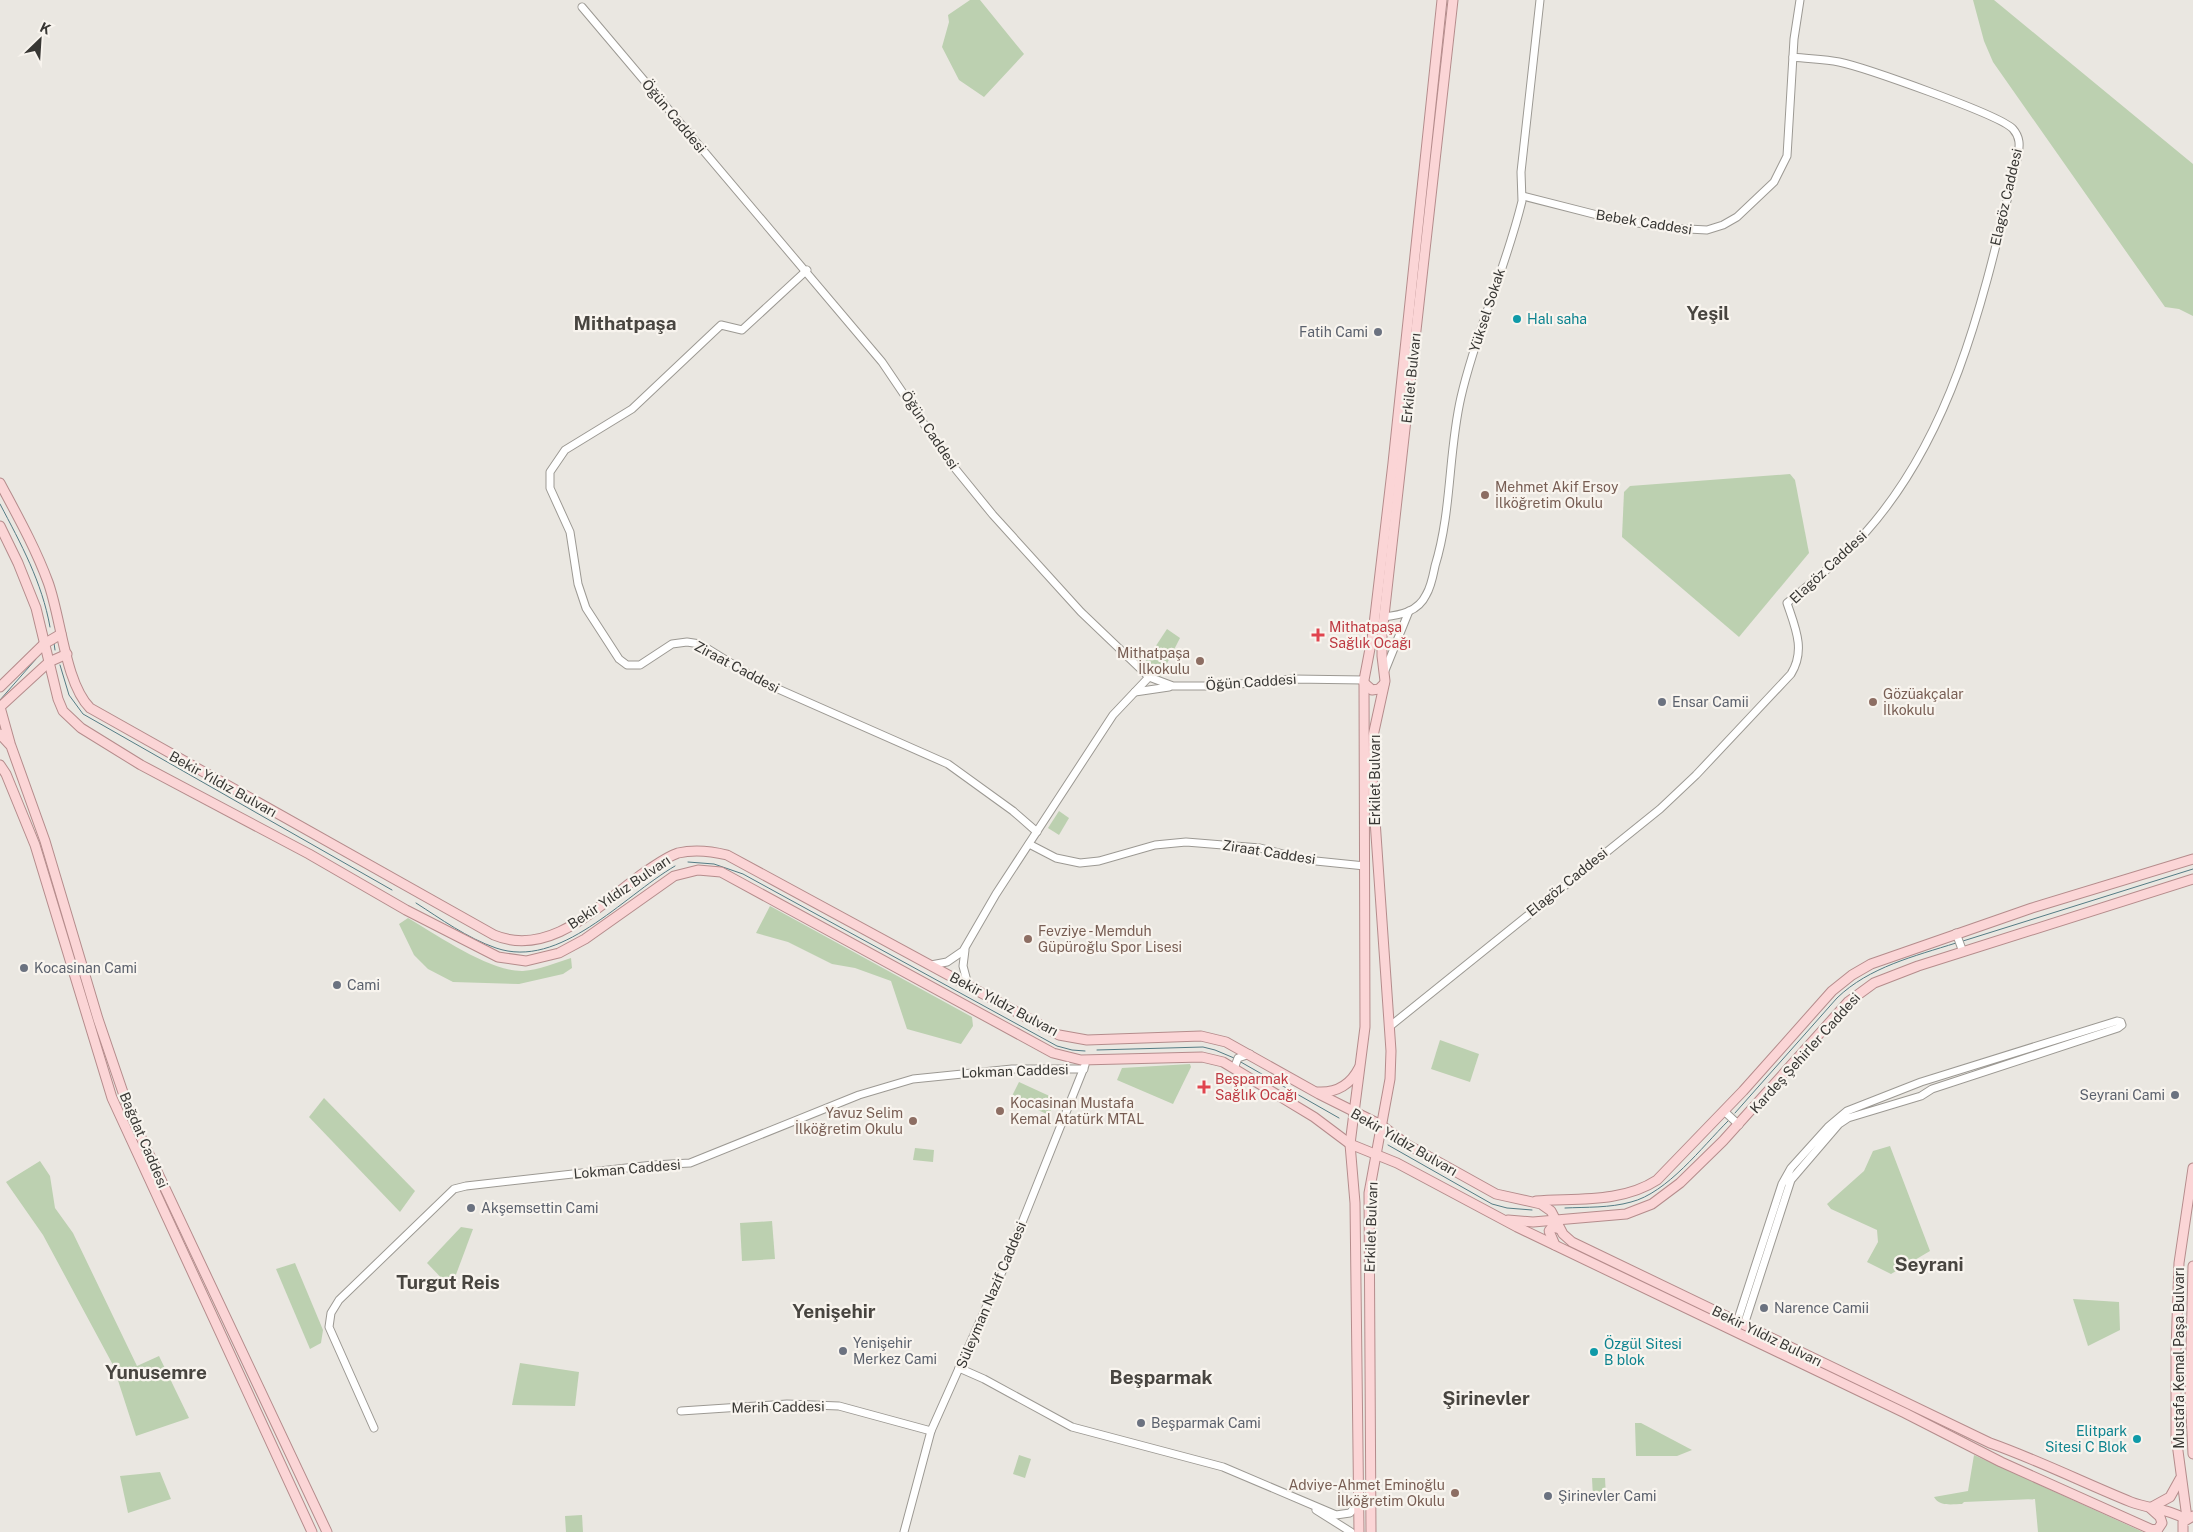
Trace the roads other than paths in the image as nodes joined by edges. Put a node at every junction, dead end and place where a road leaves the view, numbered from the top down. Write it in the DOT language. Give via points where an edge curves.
graph roads {
  1 [pos="1442,0"];
  2 [pos="1453,0"];
  3 [pos="1540,0"];
  4 [pos="1800,0"];
  5 [pos="582,7"];
  6 [pos="1793,58"];
  7 [pos="1523,196"];
  8 [pos="807,270"];
  9 [pos="0,482"];
  10 [pos="0,526"];
  11 [pos="1406,613"];
  12 [pos="1384,617"];
  13 [pos="61,634"];
  14 [pos="1382,634"];
  15 [pos="44,644"];
  16 [pos="67,654"];
  17 [pos="49,662"];
  18 [pos="1384,674"];
  19 [pos="33,677"];
  20 [pos="1149,677"];
  21 [pos="1365,678"];
  22 [pos="53,683"];
  23 [pos="1384,684"];
  24 [pos="1173,686"];
  25 [pos="0,687"];
  26 [pos="1135,692"];
  27 [pos="1365,704"];
  28 [pos="0,707"];
  29 [pos="1380,707"];
  30 [pos="0,734"];
  31 [pos="11,746"];
  32 [pos="0,765"];
  33 [pos="3,772"];
  34 [pos="1037,832"];
  35 [pos="1029,844"];
  36 [pos="2193,860"];
  37 [pos="1365,866"];
  38 [pos="2193,879"];
  39 [pos="1956,933"];
  40 [pos="966,947"];
  41 [pos="1963,952"];
  42 [pos="931,965"];
  43 [pos="968,985"];
  44 [pos="1389,1027"];
  45 [pos="1250,1054"];
  46 [pos="1086,1064"];
  47 [pos="1361,1065"];
  48 [pos="1236,1069"];
  49 [pos="1315,1092"];
  50 [pos="1385,1107"];
  51 [pos="1724,1111"];
  52 [pos="1353,1112"];
  53 [pos="1381,1125"];
  54 [pos="1739,1125"];
  55 [pos="1394,1134"];
  56 [pos="1350,1144"];
  57 [pos="1376,1154"];
  58 [pos="2193,1168"];
  59 [pos="1534,1201"];
  60 [pos="1496,1216"];
  61 [pos="1556,1219"];
  62 [pos="1560,1229"];
  63 [pos="1555,1245"];
  64 [pos="2193,1266"];
  65 [pos="1741,1323"];
  66 [pos="959,1368"];
  67 [pos="681,1411"];
  68 [pos="374,1428"];
  69 [pos="931,1431"];
  70 [pos="2193,1454"];
  71 [pos="2180,1479"];
  72 [pos="1300,1501"];
  73 [pos="1359,1503"];
  74 [pos="2150,1508"];
  75 [pos="2188,1518"];
  76 [pos="2154,1531"];
  77 [pos="312,1532"];
  78 [pos="327,1532"];
  79 [pos="904,1532"];
  80 [pos="1350,1532"];
  81 [pos="1359,1532"];
  82 [pos="1371,1532"];
  83 [pos="2183,1532"];
  1 -- 21 [label="main road, Erkilet Bulvarı" via="1393,463"];
  2 -- 12 [label="main road, Erkilet Bulvarı"];
  3 -- 7 [label="street, Yüksel Sokak" via="1521,172"];
  4 -- 6 [label="street, Bebek Caddesi"];
  5 -- 8 [label="street, Öğün Caddesi"];
  6 -- 7 [label="street, Bebek Caddesi" via="1790,126 1783,167 1770,187 1728,222 1702,230 1651,226"];
  6 -- 44 [label="street, Elagöz Caddesi" via="1839,62 1873,73 1990,115 2010,126 2018,136 2018,154 1974,328 1930,439 1865,533 1787,603 1799,641 1798,660 1791,674 1667,802"];
  7 -- 11 [label="street, Yüksel Sokak" via="1462,391 1454,434 1446,524 1439,555 1427,594"];
  8 -- 20 [label="street, Öğün Caddesi" via="892,375 949,461 994,515 1081,612"];
  8 -- 34 [label="street, Ziraat Caddesi" via="742,330 721,325 632,409 568,449 554,464 550,488 570,532 576,575 586,608 624,663 640,665 672,644 700,644 760,682 948,764 1013,810"];
  9 -- 13 [label="main road, Bekir Yıldız Bulvarı" via="44,572"];
  10 -- 15 [label="main road, Bekir Yıldız Bulvarı" via="30,592"];
  11 -- 12 [label="street"];
  11 -- 14 [label="street" via="1386,623"];
  11 -- 18 [label="street, Yüksel Sokak"];
  12 -- 14 [label="main road, Erkilet Bulvarı"];
  13 -- 15 [label="main road"];
  13 -- 16 [label="main road, Bekir Yıldız Bulvarı"];
  14 -- 18 [label="main road, Erkilet Bulvarı"];
  15 -- 17 [label="main road, Bekir Yıldız Bulvarı"];
  15 -- 25 [label="main road"];
  16 -- 17 [label="main road"];
  16 -- 42 [label="main road, Bekir Yıldız Bulvarı" via="78,691 94,711 499,937 527,941 551,935 572,925 668,857 684,852 710,851 728,855 766,874"];
  17 -- 19 [label="main road"];
  17 -- 22 [label="main road, Bekir Yıldız Bulvarı"];
  18 -- 21 [label="main road" via="1375,668"];
  18 -- 23 [label="main road, Erkilet Bulvarı"];
  19 -- 22 [label="main road"];
  19 -- 28 [label="main road"];
  20 -- 24 [label="street, Öğün Caddesi"];
  20 -- 26 [label="street"];
  21 -- 23 [label="main road" via="1369,688 1376,690"];
  21 -- 24 [label="street, Öğün Caddesi"];
  21 -- 27 [label="main road, Erkilet Bulvarı"];
  22 -- 46 [label="main road, Bekir Yıldız Bulvarı" via="63,711 89,734 492,955 526,961 559,953 590,936 674,876 692,871 716,871 1053,1053"];
  23 -- 29 [label="main road, Erkilet Bulvarı"];
  24 -- 26 [label="street"];
  26 -- 34 [label="street" via="1113,715"];
  27 -- 29 [label="main road" via="1372,699"];
  27 -- 37 [label="main road, Erkilet Bulvarı"];
  28 -- 31 [label="main road"];
  29 -- 44 [label="main road, Erkilet Bulvarı" via="1373,736 1372,777"];
  30 -- 31 [label="main road, Bağdat Caddesi"];
  31 -- 78 [label="main road, Bağdat Caddesi" via="45,841 98,1019 131,1116"];
  32 -- 33 [label="main road, Bağdat Caddesi"];
  33 -- 77 [label="main road, Bağdat Caddesi" via="35,845 112,1098"];
  34 -- 35 [label="street"];
  35 -- 37 [label="street, Ziraat Caddesi" via="1056,858 1074,862 1099,861 1155,845 1186,842 1260,848 1306,860"];
  35 -- 40 [label="street"];
  36 -- 39 [label="main road, Kardeş Şehirler Caddesi"];
  37 -- 47 [label="main road, Erkilet Bulvarı" via="1365,1027"];
  38 -- 41 [label="main road, Kardeş Şehirler Caddesi"];
  39 -- 41 [label="street"];
  39 -- 51 [label="main road, Kardeş Şehirler Caddesi" via="1880,960 1847,978"];
  40 -- 42 [label="street" via="948,962"];
  40 -- 43 [label="street" via="963,966"];
  41 -- 54 [label="main road, Kardeş Şehirler Caddesi" via="1880,980 1855,996"];
  42 -- 43 [label="main road, Bekir Yıldız Bulvarı"];
  43 -- 45 [label="main road, Bekir Yıldız Bulvarı" via="1066,1037 1096,1040 1201,1036 1226,1042"];
  44 -- 50 [label="main road, Erkilet Bulvarı" via="1390,1080"];
  45 -- 48 [label="street" via="1238,1058"];
  45 -- 49 [label="main road, Bekir Yıldız Bulvarı"];
  46 -- 48 [label="main road, Bekir Yıldız Bulvarı" via="1202,1057"];
  46 -- 66 [label="street, Süleyman Nazif Caddesi" via="1005,1265"];
  46 -- 68 [label="street, Lokman Caddesi" via="913,1079 859,1095 690,1163 470,1185 448,1193 339,1300 331,1313 329,1327"];
  47 -- 49 [label="main road" via="1342,1087 1330,1092"];
  47 -- 52 [label="main road, Erkilet Bulvarı"];
  48 -- 56 [label="main road, Bekir Yıldız Bulvarı" via="1314,1117"];
  49 -- 52 [label="main road, Bekir Yıldız Bulvarı"];
  50 -- 53 [label="main road, Erkilet Bulvarı"];
  50 -- 55 [label="main road"];
  51 -- 54 [label="street"];
  51 -- 59 [label="main road, Kardeş Şehirler Caddesi" via="1667,1172 1641,1189 1622,1195"];
  52 -- 53 [label="main road, Bekir Yıldız Bulvarı"];
  52 -- 56 [label="main road, Erkilet Bulvarı"];
  53 -- 55 [label="main road, Bekir Yıldız Bulvarı"];
  53 -- 57 [label="main road, Erkilet Bulvarı"];
  54 -- 61 [label="main road, Kardeş Şehirler Caddesi" via="1680,1183 1647,1206 1626,1214"];
  55 -- 59 [label="main road, Bekir Yıldız Bulvarı" via="1496,1194"];
  56 -- 57 [label="main road, Bekir Yıldız Bulvarı"];
  56 -- 73 [label="main road, Erkilet Bulvarı" via="1356,1203"];
  57 -- 60 [label="main road, Bekir Yıldız Bulvarı"];
  57 -- 82 [label="main road, Erkilet Bulvarı" via="1370,1193"];
  58 -- 71 [label="main road, Mustafa Kemal Paşa Bulvarı" via="2179,1263 2176,1436"];
  59 -- 61 [label="main road, Bekir Yıldız Bulvarı" via="1548,1208"];
  60 -- 61 [label="main road, Kardeş Şehirler Caddesi" via="1525,1222"];
  60 -- 63 [label="main road, Bekir Yıldız Bulvarı"];
  61 -- 62 [label="main road, Bekir Yıldız Bulvarı"];
  62 -- 63 [label="main road" via="1552,1227 1549,1232"];
  62 -- 65 [label="main road, Bekir Yıldız Bulvarı" via="1572,1242"];
  63 -- 76 [label="main road, Bekir Yıldız Bulvarı" via="2001,1462"];
  64 -- 70 [label="main road, Mustafa Kemal Paşa Bulvarı" via="2190,1392"];
  65 -- 65 [label="street" via="1791,1180 1838,1124 1921,1096 1932,1089 2118,1028 2121,1022 1921,1082 1847,1111 1791,1168 1782,1184"];
  65 -- 74 [label="main road, Bekir Yıldız Bulvarı" via="1990,1443"];
  66 -- 69 [label="street, Süleyman Nazif Caddesi"];
  66 -- 72 [label="street" via="1072,1427 1222,1467"];
  67 -- 69 [label="street, Merih Caddesi" via="787,1404 839,1406"];
  69 -- 79 [label="street, Süleyman Nazif Caddesi"];
  71 -- 74 [label="main road" via="2170,1497"];
  71 -- 75 [label="main road, Mustafa Kemal Paşa Bulvarı"];
  72 -- 73 [label="street" via="1342,1515 1353,1511"];
  72 -- 80 [label="street"];
  73 -- 81 [label="main road, Erkilet Bulvarı"];
  74 -- 75 [label="main road, Bekir Yıldız Bulvarı"];
  74 -- 76 [label="main road" via="2160,1516 2162,1523"];
  75 -- 83 [label="main road, Mustafa Kemal Paşa Bulvarı" via="2182,1525"];
}
